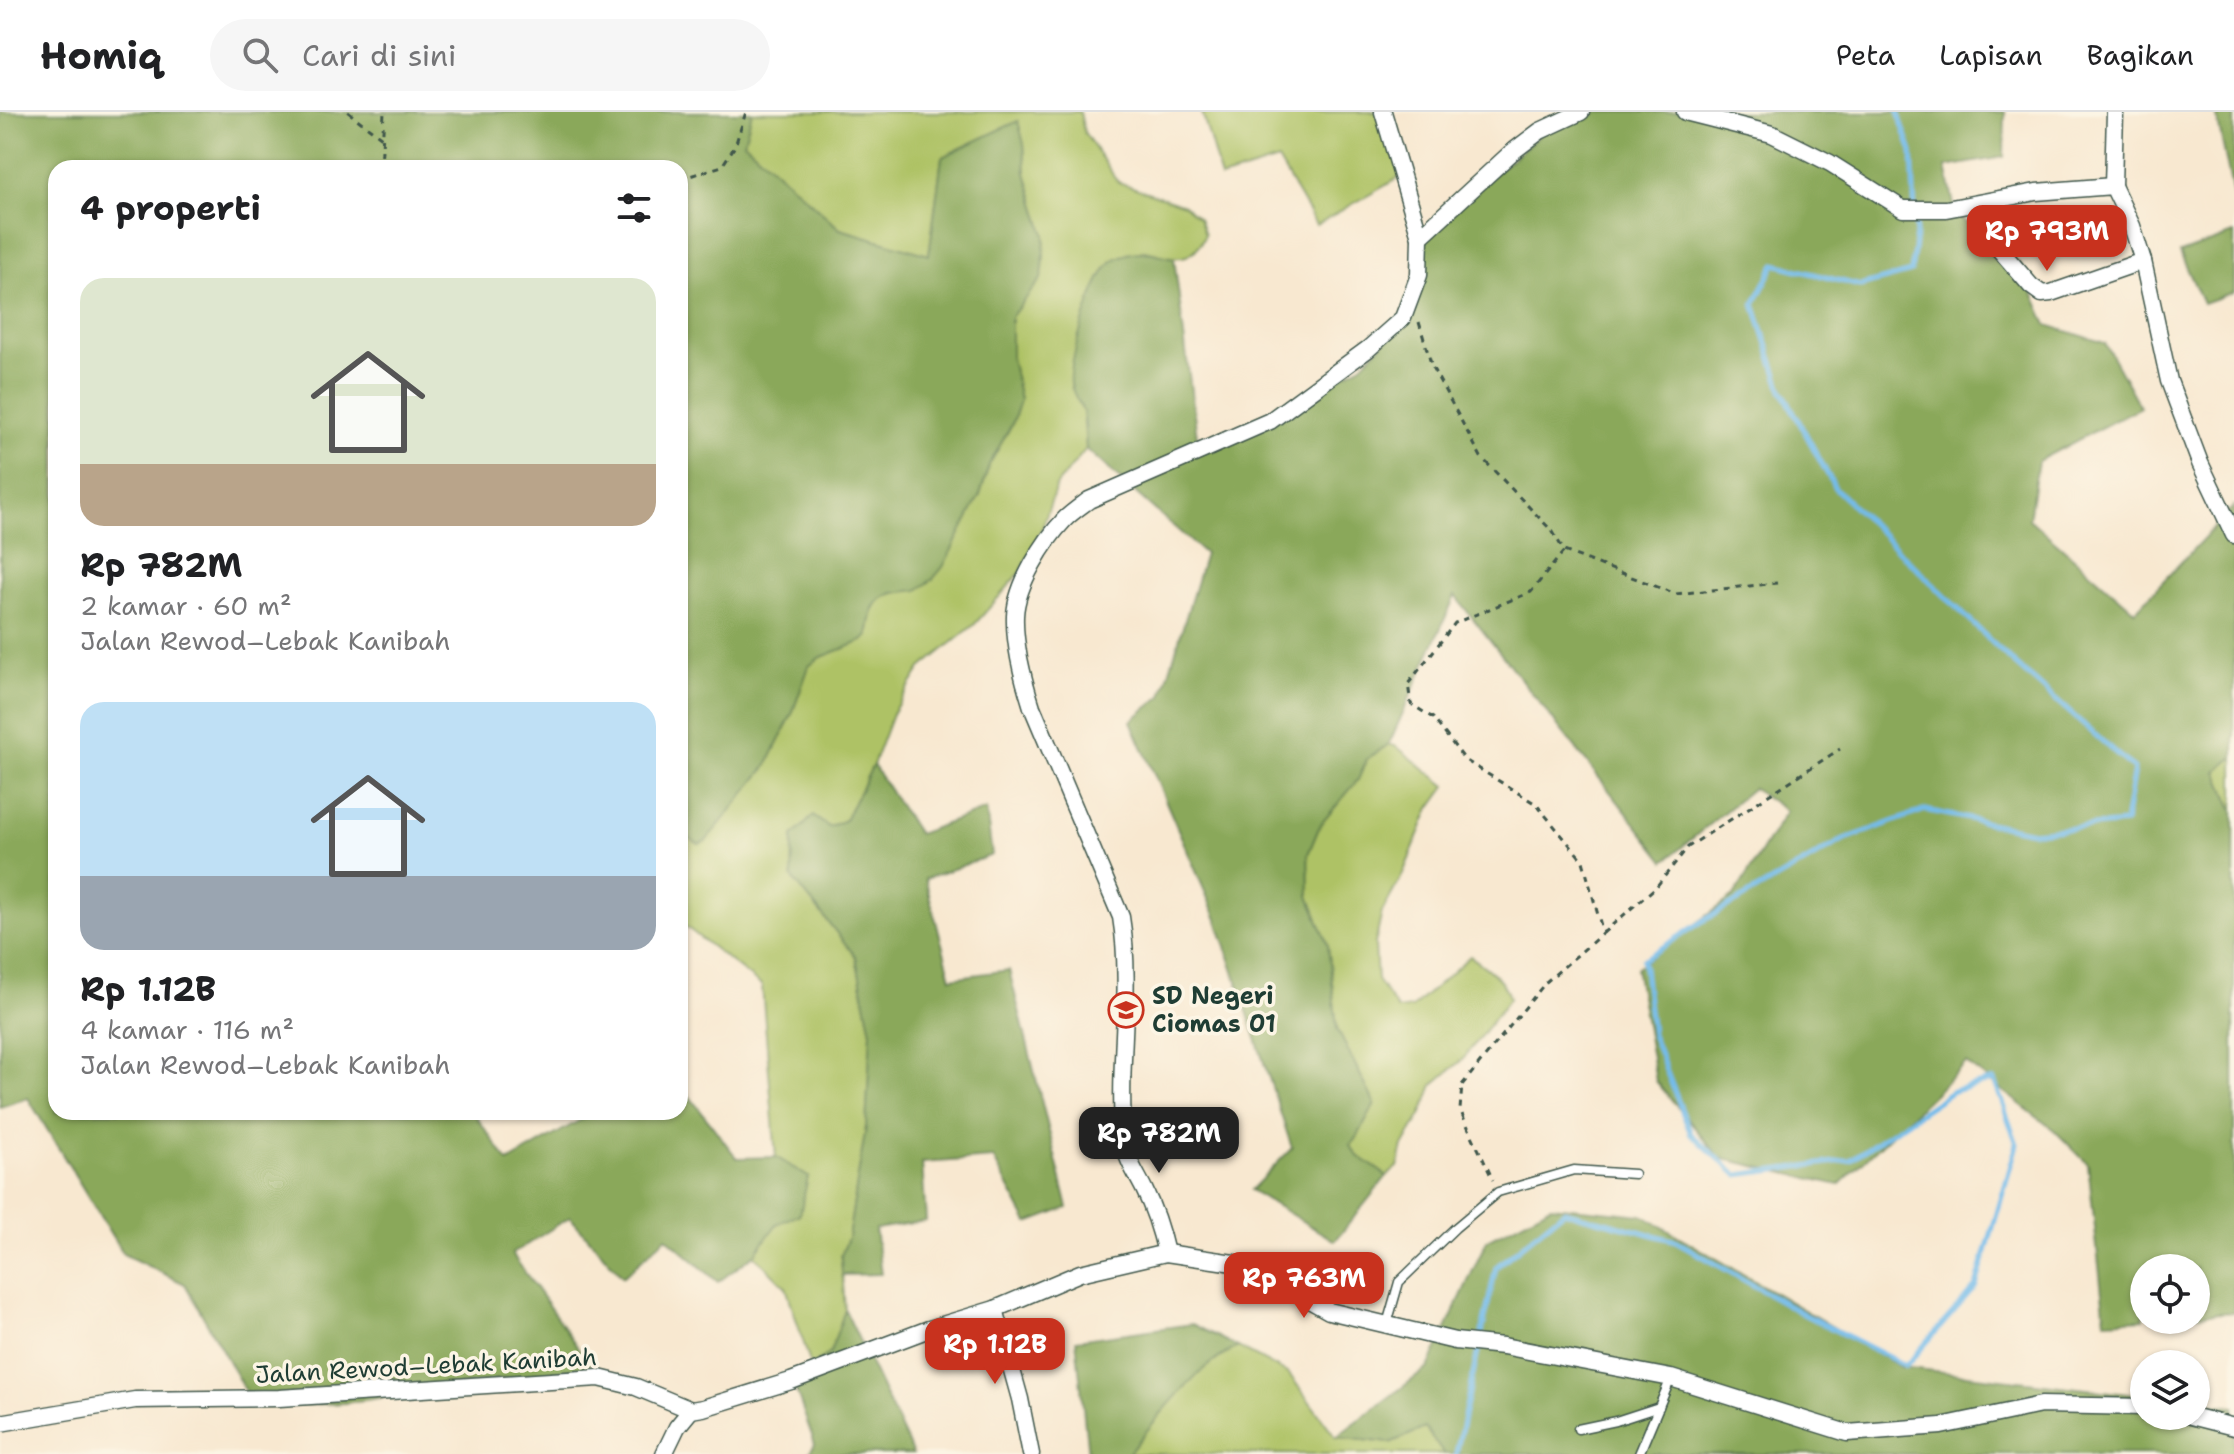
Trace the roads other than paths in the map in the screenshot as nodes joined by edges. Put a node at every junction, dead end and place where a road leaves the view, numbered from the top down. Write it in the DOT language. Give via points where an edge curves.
graph roads {
  1 [pos="1383,112"];
  2 [pos="1581,112"];
  3 [pos="1685,112"];
  4 [pos="2115,112"];
  5 [pos="1559,116"];
  6 [pos="2113,186"];
  7 [pos="1976,204"];
  8 [pos="1420,237"];
  9 [pos="2143,261"];
  10 [pos="2234,535"];
  11 [pos="1634,1174"];
  12 [pos="1166,1253"];
  13 [pos="995,1309"];
  14 [pos="1387,1324"];
  15 [pos="1671,1378"];
  16 [pos="1659,1407"];
  17 [pos="2130,1407"];
  18 [pos="691,1410"];
  19 [pos="2210,1421"];
  20 [pos="0,1423"];
  21 [pos="2234,1427"];
  22 [pos="1578,1429"];
  23 [pos="664,1454"];
  24 [pos="1031,1454"];
  25 [pos="1639,1454"];
  1 -- 8 [label="street"];
  2 -- 5 [label="street"];
  3 -- 7 [label="street" via="1772,134 1903,209"];
  4 -- 6 [label="street"];
  5 -- 8 [label="street"];
  6 -- 7 [label="street" via="2036,192"];
  6 -- 9 [label="street"];
  7 -- 9 [label="street" via="1993,242 2042,294"];
  8 -- 12 [label="street" via="1419,275 1403,318 1270,421 1089,500 1049,540 1027,575 1015,614 1032,707 1121,917 1126,1157 1162,1231"];
  9 -- 10 [label="street" via="2169,381"];
  11 -- 14 [label="lane" via="1574,1170 1498,1192 1399,1282"];
  12 -- 13 [label="street" via="1080,1273"];
  12 -- 14 [label="street" via="1247,1265 1329,1311"];
  13 -- 18 [label="street" via="791,1381"];
  13 -- 24 [label="street"];
  14 -- 15 [label="street"];
  15 -- 16 [label="lane"];
  15 -- 17 [label="street" via="1847,1433 1941,1426 2041,1405"];
  16 -- 22 [label="lane"];
  16 -- 25 [label="lane"];
  18 -- 20 [label="street, Jalan Rewod–Lebak Kanibah" via="599,1378 279,1398 135,1400"];
  18 -- 23 [label="street"];
  19 -- 21 [label="street"];
}
